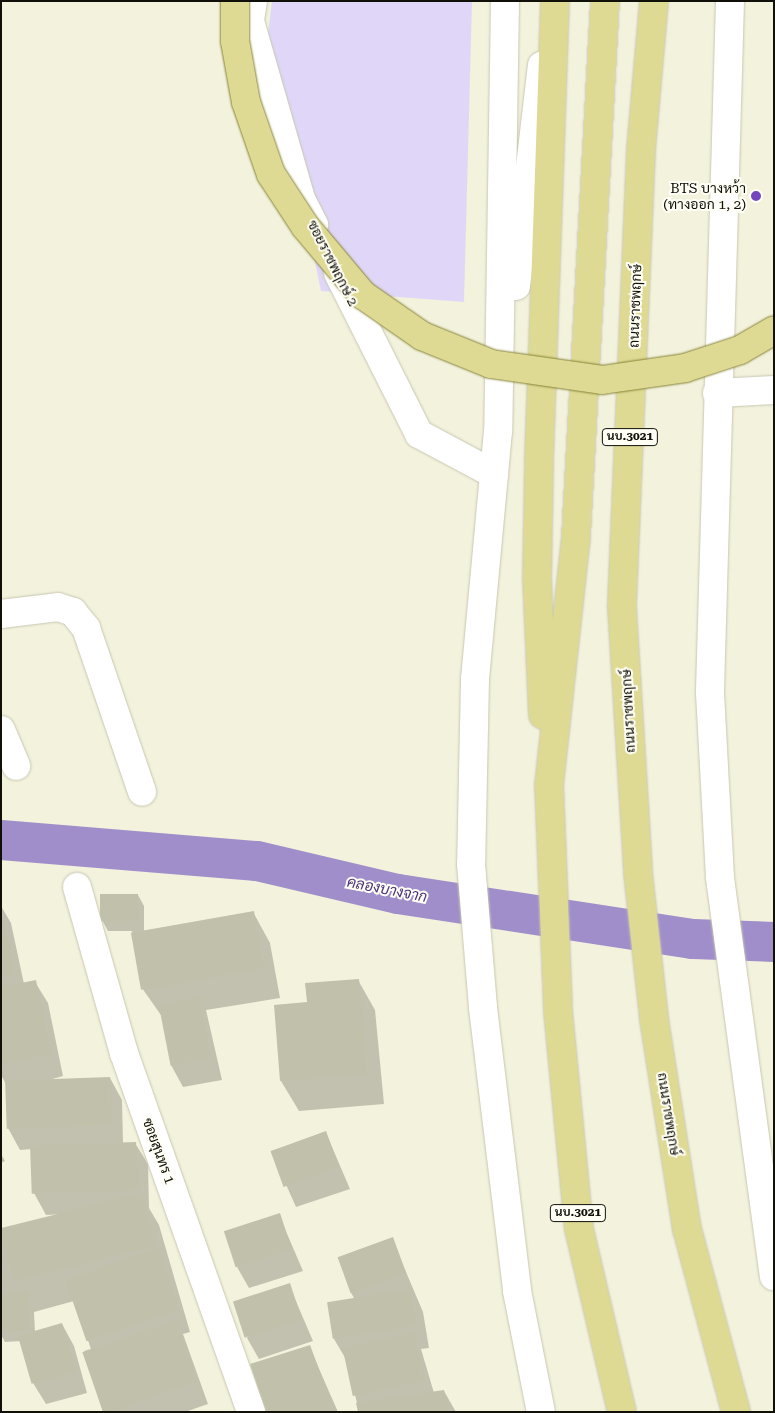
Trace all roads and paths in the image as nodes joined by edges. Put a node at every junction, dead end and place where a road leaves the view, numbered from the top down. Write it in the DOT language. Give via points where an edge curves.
graph roads {
  1 [pos="235,1"];
  2 [pos="253,1"];
  3 [pos="505,1"];
  4 [pos="550,1"];
  5 [pos="555,1"];
  6 [pos="605,1"];
  7 [pos="654,1"];
  8 [pos="730,1"];
  9 [pos="774,330"];
  10 [pos="774,390"];
  11 [pos="717,393"];
  12 [pos="498,431"];
  13 [pos="494,474"];
  14 [pos="1,614"];
  15 [pos="1,730"];
  16 [pos="16,766"];
  17 [pos="549,784"];
  18 [pos="142,792"];
  19 [pos="77,887"];
  20 [pos="774,1276"];
  21 [pos="251,1412"];
  22 [pos="541,1412"];
  23 [pos="622,1412"];
  24 [pos="736,1412"];
  1 -- 9 [label="main road, bridge" via="235,41 246,102 271,174 305,226 364,295 422,336 492,364 602,380 685,368 740,350"];
  2 -- 13 [label="main road, ซอยราชพฤกษ์ 2" via="250,21 301,199 419,434"];
  3 -- 12 [label="main road"];
  4 -- 12 [label="main road"];
  5 -- 17 [label="main road" via="537,579"];
  6 -- 17 [label="main road, นบ.3021" via="576,537"];
  7 -- 24 [label="main road, ถนนราชพฤกษ์ / นบ.3021" via="641,150 622,608 638,873 654,1019 687,1229"];
  8 -- 11 [label="main road"];
  10 -- 11 [label="main road"];
  11 -- 20 [label="main road" via="710,693 720,878"];
  12 -- 13 [label="main road"];
  13 -- 22 [label="main road" via="475,679 471,864 483,1008 518,1291"];
  14 -- 18 [label="main road" via="58,607 73,612 81,622"];
  15 -- 16 [label="main road"];
  17 -- 23 [label="main road, นบ.3021" via="558,1011 579,1229"];
  19 -- 21 [label="main road, ซอยสุนทร 1" via="124,1053"];
}
